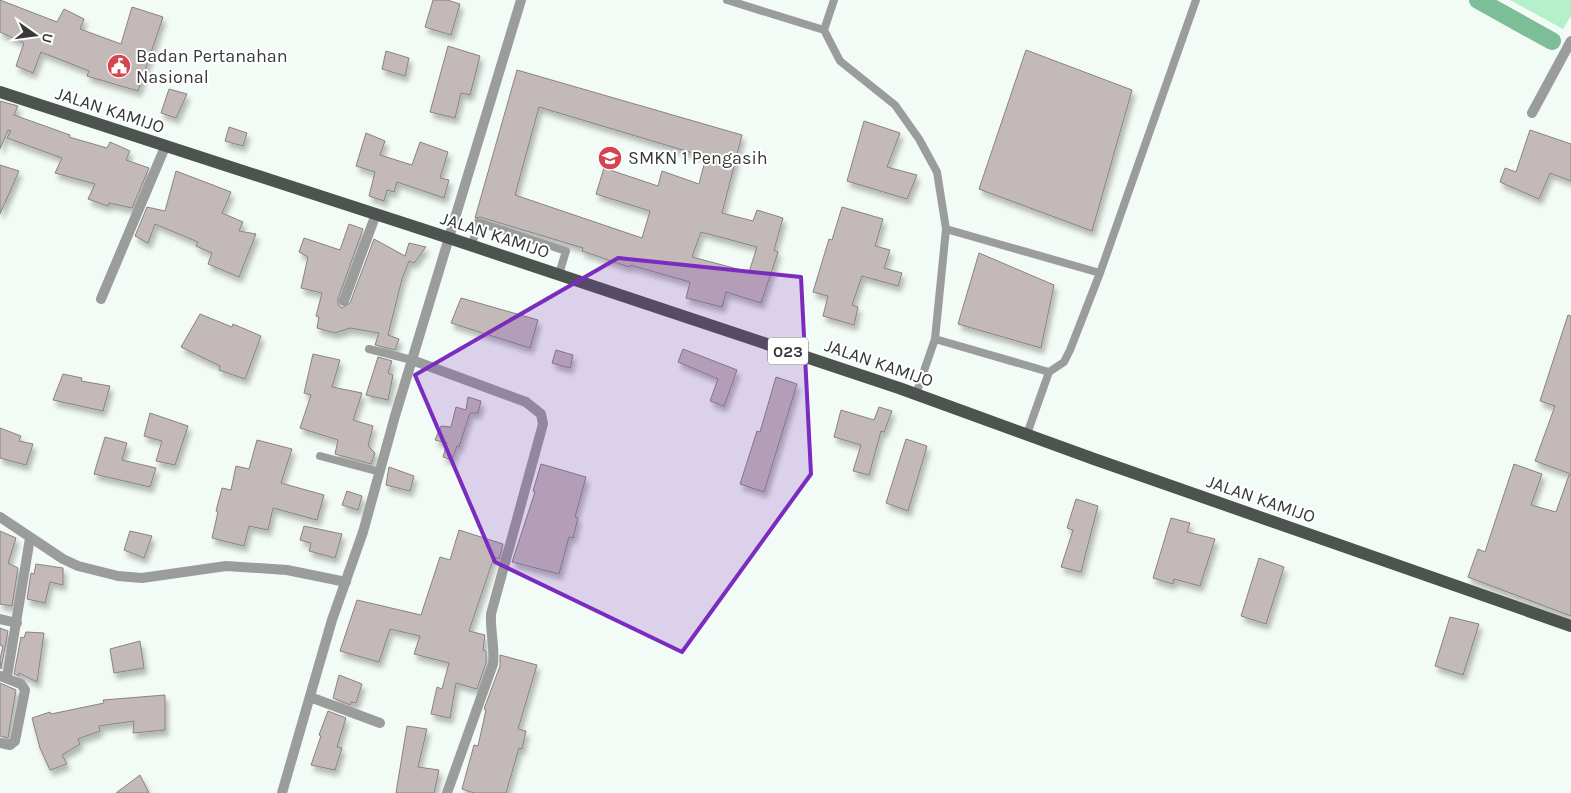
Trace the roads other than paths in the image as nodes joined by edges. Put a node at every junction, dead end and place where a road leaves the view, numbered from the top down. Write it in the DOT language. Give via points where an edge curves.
graph roads {
  1 [pos="521,0"];
  2 [pos="727,0"];
  3 [pos="834,0"];
  4 [pos="1196,0"];
  5 [pos="824,30"];
  6 [pos="1571,42"];
  7 [pos="0,92"];
  8 [pos="1532,113"];
  9 [pos="165,147"];
  10 [pos="376,214"];
  11 [pos="946,229"];
  12 [pos="449,238"];
  13 [pos="472,246"];
  14 [pos="1100,273"];
  15 [pos="559,274"];
  16 [pos="101,299"];
  17 [pos="344,301"];
  18 [pos="935,339"];
  19 [pos="369,349"];
  20 [pos="412,360"];
  21 [pos="1049,372"];
  22 [pos="916,394"];
  23 [pos="1027,434"];
  24 [pos="320,456"];
  25 [pos="380,472"];
  26 [pos="0,518"];
  27 [pos="30,538"];
  28 [pos="346,582"];
  29 [pos="0,619"];
  30 [pos="17,623"];
  31 [pos="1571,626"];
  32 [pos="4,677"];
  33 [pos="310,697"];
  34 [pos="380,723"];
  35 [pos="0,743"];
  36 [pos="282,793"];
  37 [pos="446,793"];
  1 -- 12 [label="street"];
  2 -- 5 [label="lane"];
  3 -- 5 [label="lane"];
  4 -- 14 [label="lane"];
  5 -- 11 [label="lane" via="840,61 895,105 919,139 937,172"];
  6 -- 8 [label="street"];
  7 -- 9 [label="main road, JALAN KAMIJO / 023"];
  9 -- 10 [label="main road, JALAN KAMIJO / 023"];
  9 -- 16 [label="street"];
  10 -- 12 [label="main road, JALAN KAMIJO / 023"];
  10 -- 17 [label="street"];
  11 -- 14 [label="lane"];
  11 -- 18 [label="lane"];
  12 -- 13 [label="main road, JALAN KAMIJO / 023"];
  12 -- 20 [label="street"];
  13 -- 15 [label="main road, JALAN KAMIJO / 023"];
  13 -- 15 [label="lane" via="478,222 517,234 566,251"];
  14 -- 21 [label="lane" via="1067,356 1059,367"];
  15 -- 22 [label="main road, JALAN KAMIJO / 023"];
  18 -- 21 [label="lane"];
  18 -- 22 [label="lane"];
  19 -- 20 [label="lane"];
  20 -- 25 [label="street"];
  20 -- 37 [label="street" via="526,402 541,414 543,424 491,614 493,664"];
  21 -- 23 [label="lane"];
  22 -- 23 [label="main road, JALAN KAMIJO / 023"];
  23 -- 31 [label="main road, JALAN KAMIJO / 023"];
  24 -- 25 [label="lane"];
  25 -- 28 [label="street"];
  26 -- 27 [label="street"];
  27 -- 28 [label="street" via="78,566 118,576 142,578 226,566 287,570"];
  27 -- 30 [label="street"];
  28 -- 33 [label="street"];
  29 -- 30 [label="street"];
  30 -- 32 [label="street"];
  32 -- 35 [label="street" via="21,684 25,690 15,741 10,745"];
  33 -- 34 [label="street"];
  33 -- 36 [label="street"];
}
